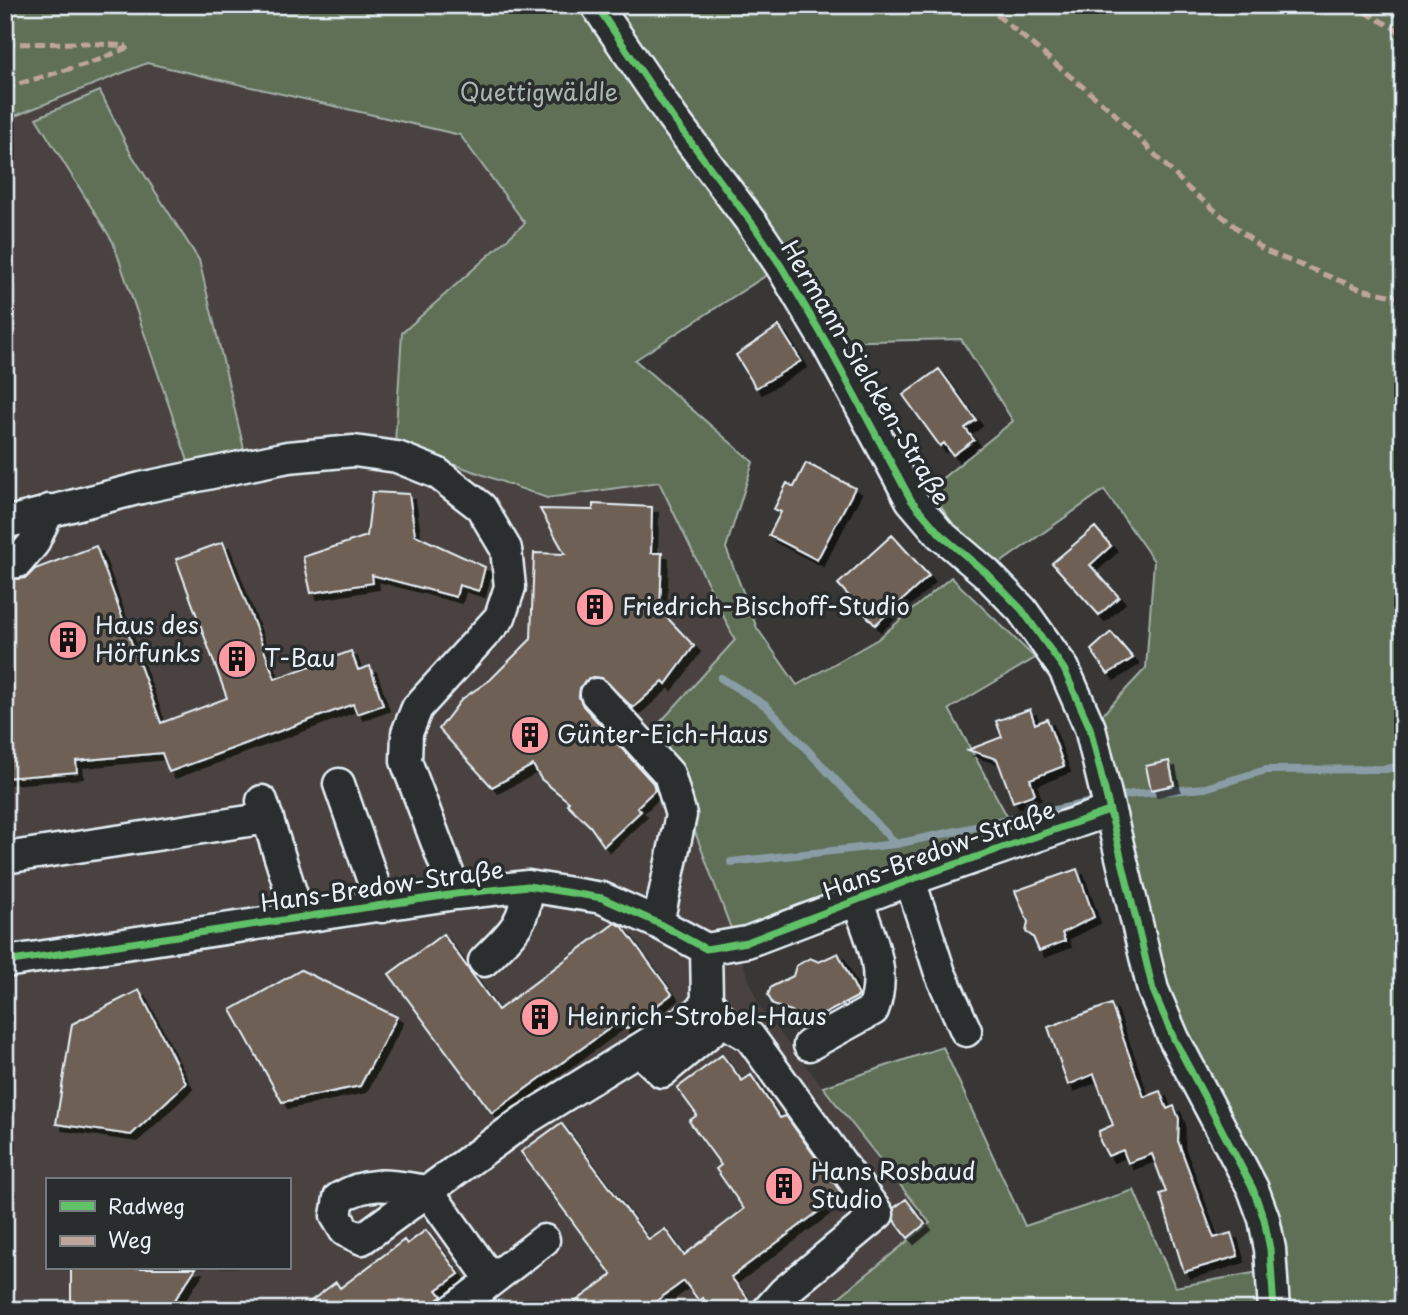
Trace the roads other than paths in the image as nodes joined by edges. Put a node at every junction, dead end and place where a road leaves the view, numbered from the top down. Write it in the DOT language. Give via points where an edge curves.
graph roads {
  1 [pos="596,5"];
  2 [pos="49,510"];
  3 [pos="5,523"];
  4 [pos="5,563"];
  5 [pos="596,694"];
  6 [pos="339,784"];
  7 [pos="1107,802"];
  8 [pos="5,858"];
  9 [pos="910,880"];
  10 [pos="528,886"];
  11 [pos="456,894"];
  12 [pos="857,900"];
  13 [pos="382,906"];
  14 [pos="299,917"];
  15 [pos="658,923"];
  16 [pos="706,949"];
  17 [pos="484,961"];
  18 [pos="5,962"];
  19 [pos="715,1011"];
  20 [pos="966,1031"];
  21 [pos="809,1045"];
  22 [pos="544,1240"];
  23 [pos="491,1279"];
  24 [pos="453,1310"];
  25 [pos="768,1310"];
  26 [pos="1274,1310"];
  1 -- 7 [label="street, Hermann-Sielcken-Straße" via="671,117 781,266 911,500 940,534 1022,610 1064,669 1090,728"];
  2 -- 3 [label="street, Hans-Bredow-Straße"];
  2 -- 4 [label="street" via="33,544 18,562"];
  2 -- 11 [label="street, Hans-Bredow-Straße" via="288,457 354,451 397,457 437,472 481,507 506,549 510,587 500,617 417,708 407,733 406,761"];
  5 -- 15 [label="street" via="669,774 681,815"];
  6 -- 13 [label="street"];
  7 -- 9 [label="street, Hans-Bredow-Straße"];
  7 -- 26 [label="street, Hermann-Sielcken-Straße" via="1153,990 1264,1219"];
  8 -- 14 [label="street" via="265,810"];
  9 -- 12 [label="street, Hans-Bredow-Straße"];
  9 -- 20 [label="street" via="940,973"];
  10 -- 11 [label="street, Hans-Bredow-Straße"];
  10 -- 15 [label="street, Hans-Bredow-Straße" via="602,898"];
  10 -- 17 [label="street" via="527,908 513,932"];
  11 -- 13 [label="street, Hans-Bredow-Straße"];
  12 -- 16 [label="street, Hans-Bredow-Straße" via="747,942"];
  12 -- 21 [label="street" via="876,950 881,984 877,999 873,1010"];
  13 -- 14 [label="street, Hans-Bredow-Straße"];
  14 -- 18 [label="street, Hans-Bredow-Straße"];
  15 -- 16 [label="street, Hans-Bredow-Straße"];
  16 -- 19 [label="street"];
  19 -- 23 [label="street" via="699,1012 525,1120 428,1191"];
  19 -- 25 [label="street" via="750,1037 878,1214"];
  22 -- 23 [label="street"];
  23 -- 24 [label="street"];
}
